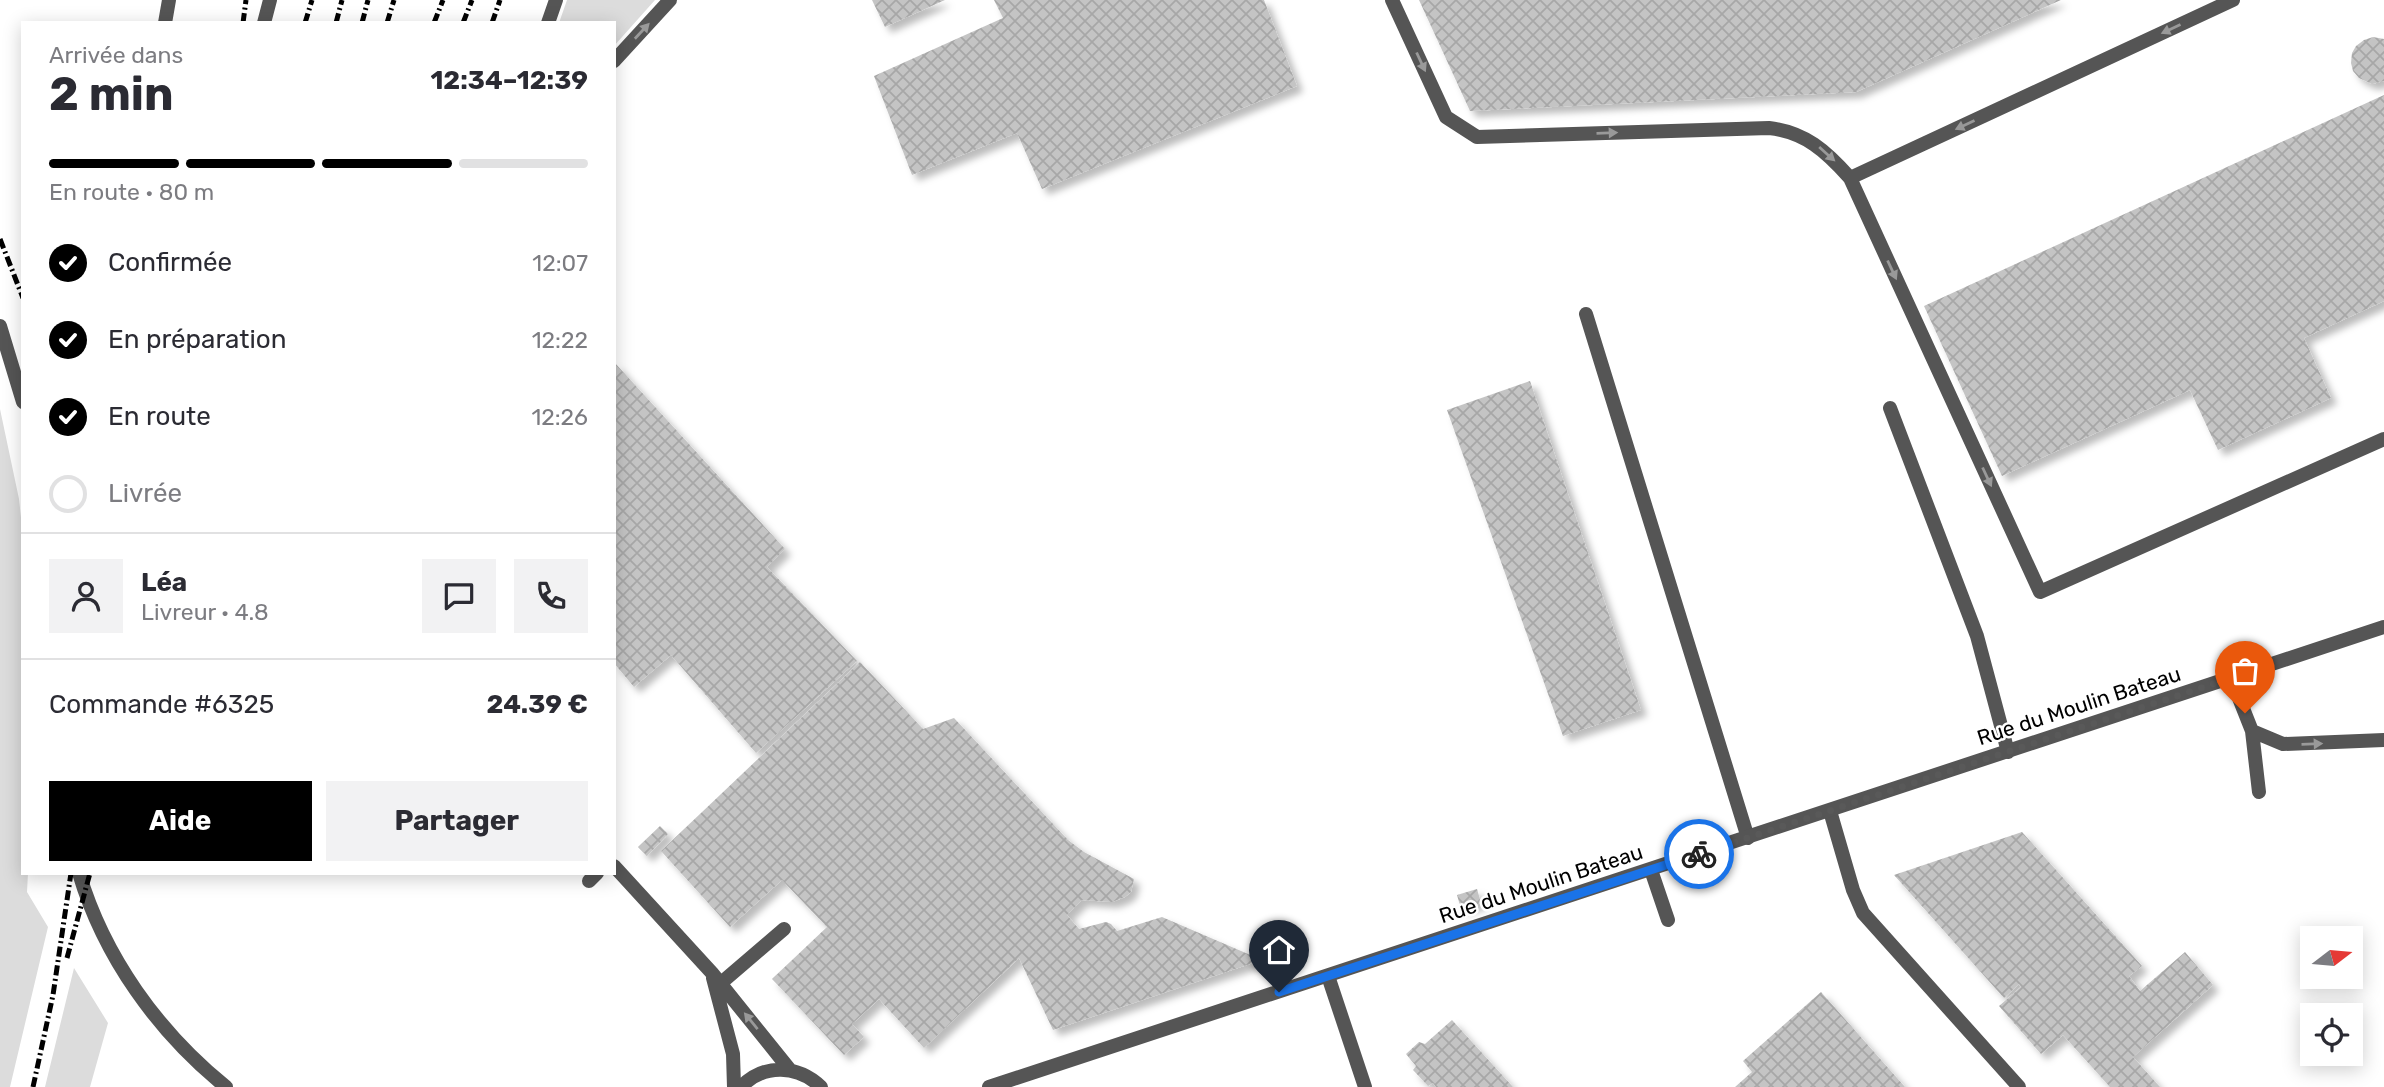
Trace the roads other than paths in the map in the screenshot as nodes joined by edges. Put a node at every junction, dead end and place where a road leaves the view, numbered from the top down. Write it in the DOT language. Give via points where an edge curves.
graph roads {
  1 [pos="169,0"];
  2 [pos="270,0"];
  3 [pos="556,0"];
  4 [pos="670,0"];
  5 [pos="1392,0"];
  6 [pos="2233,0"];
  7 [pos="165,21"];
  8 [pos="265,21"];
  9 [pos="549,21"];
  10 [pos="616,59"];
  11 [pos="1850,178"];
  12 [pos="1586,314"];
  13 [pos="0,326"];
  14 [pos="21,394"];
  15 [pos="1890,408"];
  16 [pos="2384,439"];
  17 [pos="2384,627"];
  18 [pos="2231,678"];
  19 [pos="2252,731"];
  20 [pos="2384,740"];
  21 [pos="2008,752"];
  22 [pos="2259,792"];
  23 [pos="1830,811"];
  24 [pos="1748,838"];
  25 [pos="616,868"];
  26 [pos="1651,870"];
  27 [pos="80,875"];
  28 [pos="1668,919"];
  29 [pos="784,929"];
  30 [pos="1328,976"];
  31 [pos="717,978"];
  32 [pos="790,1070"];
  33 [pos="226,1087"];
  34 [pos="734,1087"];
  35 [pos="741,1087"];
  36 [pos="821,1087"];
  37 [pos="992,1087"];
  38 [pos="1364,1087"];
  39 [pos="2019,1087"];
  1 -- 7 [label="street"];
  2 -- 8 [label="street"];
  3 -- 9 [label="street"];
  10 -- 4 [label="street, one-way"];
  5 -- 11 [label="street, one-way" via="1446,117 1477,137 1769,128 1814,143"];
  6 -- 11 [label="street, one-way"];
  11 -- 16 [label="street, one-way" via="2039,592"];
  12 -- 24 [label="street"];
  13 -- 14 [label="street"];
  15 -- 21 [label="street" via="1977,636"];
  17 -- 18 [label="street, Rue du Moulin Bateau"];
  18 -- 19 [label="street"];
  18 -- 21 [label="street, Rue du Moulin Bateau"];
  19 -- 20 [label="street, one-way" via="2283,744"];
  19 -- 22 [label="street"];
  21 -- 23 [label="street, Rue du Moulin Bateau"];
  23 -- 24 [label="street, Rue du Moulin Bateau"];
  23 -- 39 [label="street" via="1863,914"];
  24 -- 26 [label="street, Rue du Moulin Bateau"];
  25 -- 31 [label="street"];
  26 -- 28 [label="street"];
  26 -- 30 [label="street, Rue du Moulin Bateau"];
  27 -- 33 [label="street" via="99,926 140,997 169,1033"];
  29 -- 31 [label="street"];
  30 -- 37 [label="street, Rue du Moulin Bateau"];
  30 -- 38 [label="street"];
  32 -- 31 [label="street, one-way"];
  31 -- 34 [label="street" via="733,1054"];
  32 -- 35 [label="street" via="769,1070"];
  32 -- 36 [label="street" via="811,1077"];
}
